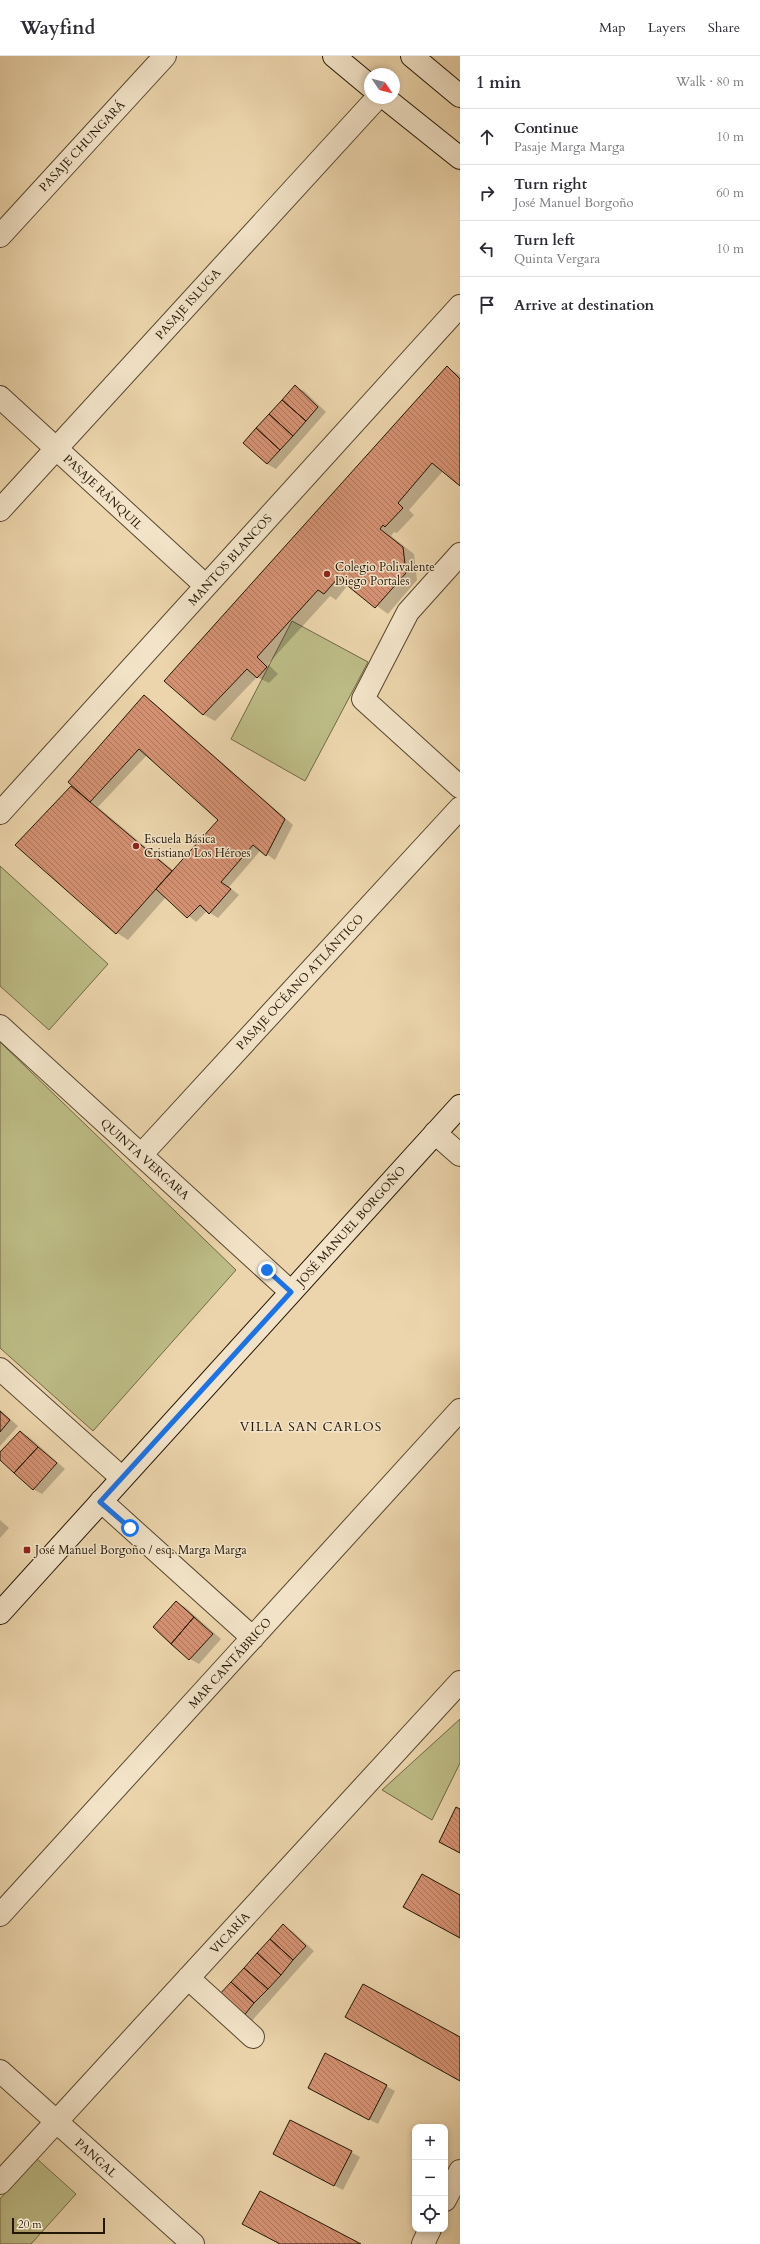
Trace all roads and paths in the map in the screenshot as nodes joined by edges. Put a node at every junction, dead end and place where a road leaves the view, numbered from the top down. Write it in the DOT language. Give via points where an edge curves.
graph roads {
  1 [pos="165,56"];
  2 [pos="334,56"];
  3 [pos="412,56"];
  4 [pos="364,81"];
  5 [pos="460,96"];
  6 [pos="371,104"];
  7 [pos="392,104"];
  8 [pos="460,158"];
  9 [pos="0,236"];
  10 [pos="460,306"];
  11 [pos="0,397"];
  12 [pos="56,448"];
  13 [pos="0,510"];
  14 [pos="460,554"];
  15 [pos="206,586"];
  16 [pos="460,787"];
  17 [pos="460,808"];
  18 [pos="0,813"];
  19 [pos="0,1026"];
  20 [pos="460,1106"];
  21 [pos="436,1133"];
  22 [pos="141,1155"];
  23 [pos="460,1155"];
  24 [pos="291,1292"];
  25 [pos="0,1369"];
  26 [pos="460,1410"];
  27 [pos="122,1478"];
  28 [pos="100,1502"];
  29 [pos="2,1607"];
  30 [pos="253,1638"];
  31 [pos="460,1682"];
  32 [pos="0,1915"];
  33 [pos="188,1978"];
  34 [pos="253,2037"];
  35 [pos="0,2071"];
  36 [pos="56,2122"];
  37 [pos="460,2171"];
  38 [pos="0,2183"];
  39 [pos="447,2196"];
  40 [pos="429,2232"];
  41 [pos="194,2244"];
  42 [pos="423,2244"];
  1 -- 9 [label="street, PASAJE CHUNGARÁ"];
  2 -- 4 [label="street"];
  3 -- 5 [label="street"];
  6 -- 12 [label="street, PASAJE ISLUGA"];
  7 -- 8 [label="street"];
  10 -- 15 [label="street, MANTOS BLANCOS"];
  11 -- 12 [label="street, PASAJE RÁNQUIL"];
  12 -- 13 [label="street, PASAJE ISLUGA"];
  12 -- 15 [label="street, PASAJE RÁNQUIL"];
  14 -- 16 [label="street" via="408,612 363,699"];
  15 -- 18 [label="street, MANTOS BLANCOS"];
  17 -- 22 [label="street, PASAJE OCÉANO ATLÁNTICO"];
  19 -- 22 [label="street, QUINTA VERGARA"];
  20 -- 21 [label="street, JOSÉ MANUEL BORGOÑO"];
  21 -- 23 [label="street"];
  21 -- 24 [label="street, JOSÉ MANUEL BORGOÑO"];
  22 -- 24 [label="street, QUINTA VERGARA"];
  24 -- 27 [label="street, JOSÉ MANUEL BORGOÑO"];
  25 -- 27 [label="street"];
  26 -- 30 [label="street, MAR CANTÁBRICO"];
  27 -- 28 [label="street, JOSÉ MANUEL BORGOÑO"];
  28 -- 29 [label="street, JOSÉ MANUEL BORGOÑO"];
  28 -- 30 [label="street"];
  30 -- 32 [label="street, MAR CANTÁBRICO"];
  31 -- 33 [label="street, VICARÍA"];
  33 -- 34 [label="street"];
  33 -- 36 [label="street, VICARÍA"];
  35 -- 36 [label="street, PANGAL"];
  36 -- 38 [label="street, VICARÍA"];
  36 -- 41 [label="street, PANGAL"];
  37 -- 39 [label="street"];
  40 -- 42 [label="street"];
}
